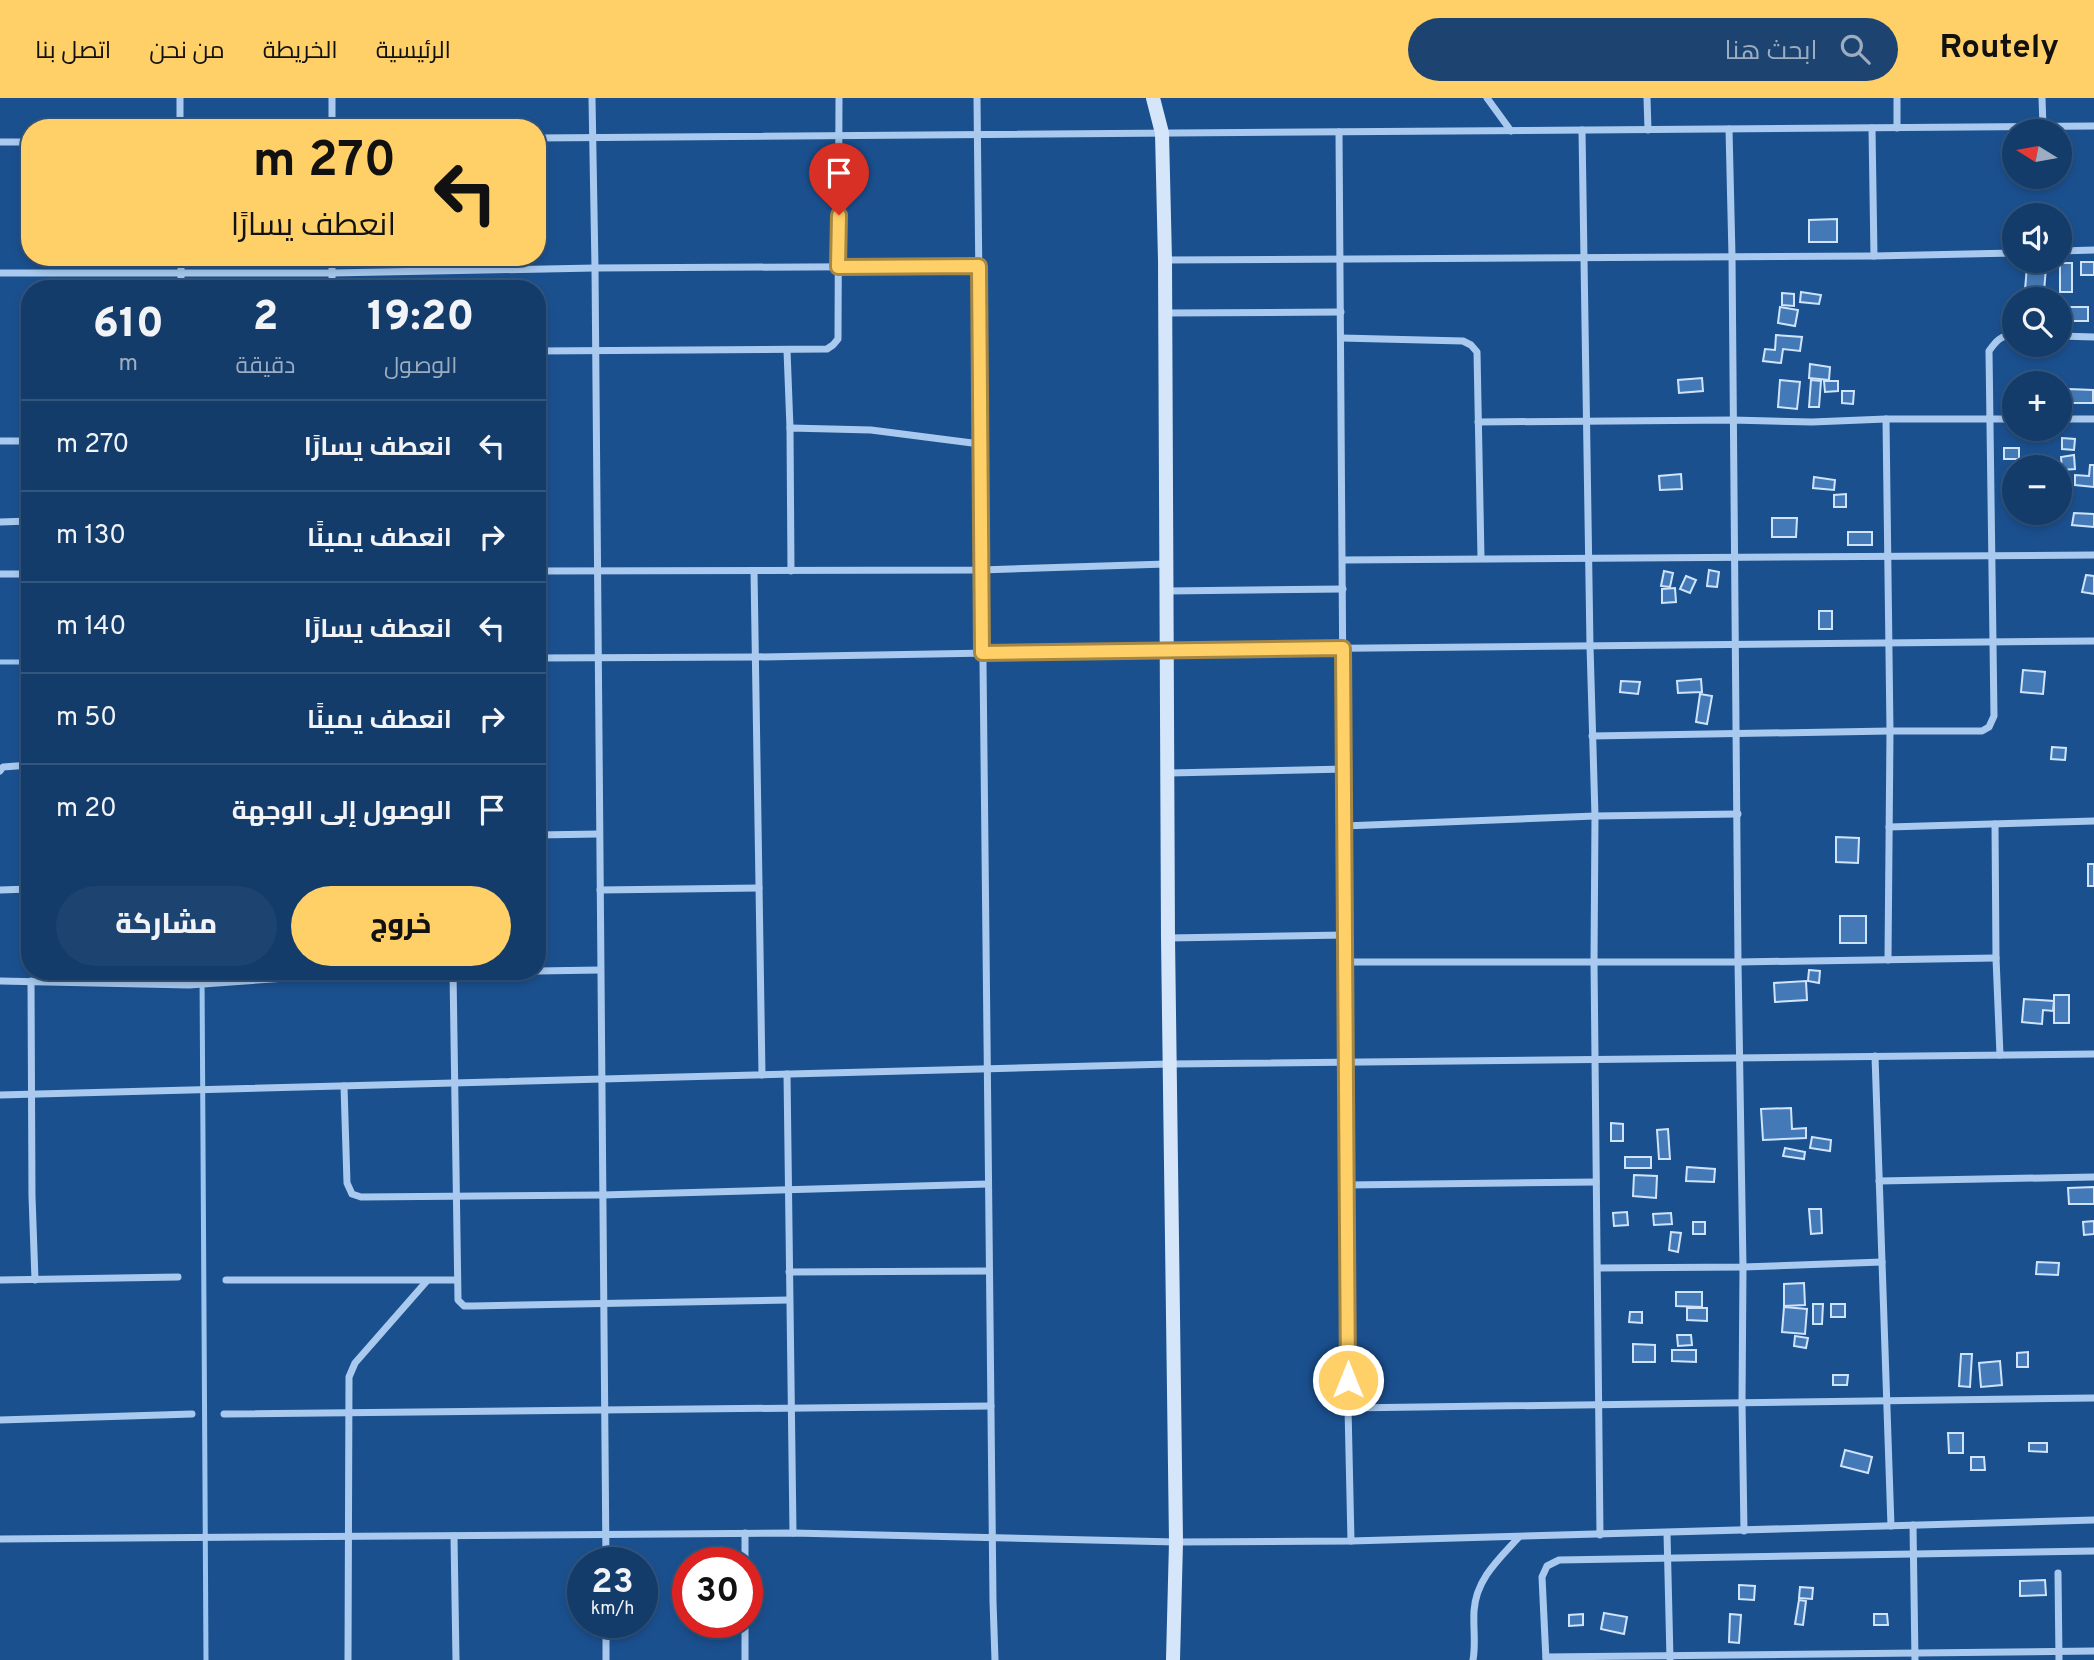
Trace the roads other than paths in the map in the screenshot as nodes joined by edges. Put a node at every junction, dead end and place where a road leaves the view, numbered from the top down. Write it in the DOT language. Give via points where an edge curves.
graph roads {
  1 [pos="180,98"];
  2 [pos="332,98"];
  3 [pos="592,98"];
  4 [pos="839,98"];
  5 [pos="977,98"];
  6 [pos="1153,98"];
  7 [pos="1487,98"];
  8 [pos="1647,98"];
  9 [pos="1897,98"];
  10 [pos="2042,98"];
  11 [pos="180,119"];
  12 [pos="332,119"];
  13 [pos="2043,119"];
  14 [pos="2072,126"];
  15 [pos="2094,126"];
  16 [pos="2002,127"];
  17 [pos="1872,128"];
  18 [pos="1897,128"];
  19 [pos="1729,129"];
  20 [pos="1582,130"];
  21 [pos="1648,130"];
  22 [pos="1511,131"];
  23 [pos="1339,132"];
  24 [pos="1162,133"];
  25 [pos="978,135"];
  26 [pos="839,137"];
  27 [pos="546,138"];
  28 [pos="593,138"];
  29 [pos="0,142"];
  30 [pos="21,142"];
  31 [pos="2094,250"];
  32 [pos="2072,251"];
  33 [pos="2002,253"];
  34 [pos="1732,256"];
  35 [pos="1874,256"];
  36 [pos="1583,257"];
  37 [pos="1341,259"];
  38 [pos="1165,260"];
  39 [pos="181,266"];
  40 [pos="332,266"];
  41 [pos="979,266"];
  42 [pos="838,267"];
  43 [pos="595,268"];
  44 [pos="181,272"];
  45 [pos="0,273"];
  46 [pos="332,273"];
  47 [pos="181,280"];
  48 [pos="332,280"];
  49 [pos="1341,312"];
  50 [pos="1164,313"];
  51 [pos="2072,336"];
  52 [pos="2094,337"];
  53 [pos="1341,338"];
  54 [pos="2002,338"];
  55 [pos="595,349"];
  56 [pos="787,350"];
  57 [pos="546,351"];
  58 [pos="1886,419"];
  59 [pos="1990,419"];
  60 [pos="2002,419"];
  61 [pos="2072,419"];
  62 [pos="2094,419"];
  63 [pos="1732,420"];
  64 [pos="1587,421"];
  65 [pos="1478,422"];
  66 [pos="790,428"];
  67 [pos="21,441"];
  68 [pos="0,442"];
  69 [pos="980,444"];
  70 [pos="21,521"];
  71 [pos="0,522"];
  72 [pos="2094,555"];
  73 [pos="1992,556"];
  74 [pos="1588,557"];
  75 [pos="1481,558"];
  76 [pos="1887,558"];
  77 [pos="1734,559"];
  78 [pos="1343,560"];
  79 [pos="1166,565"];
  80 [pos="981,570"];
  81 [pos="546,571"];
  82 [pos="754,571"];
  83 [pos="791,571"];
  84 [pos="597,572"];
  85 [pos="0,574"];
  86 [pos="21,574"];
  87 [pos="1343,589"];
  88 [pos="1166,591"];
  89 [pos="2094,641"];
  90 [pos="1888,642"];
  91 [pos="1993,642"];
  92 [pos="1735,645"];
  93 [pos="1590,646"];
  94 [pos="1343,648"];
  95 [pos="1167,650"];
  96 [pos="982,653"];
  97 [pos="598,657"];
  98 [pos="756,657"];
  99 [pos="546,658"];
  100 [pos="1890,731"];
  101 [pos="1737,734"];
  102 [pos="1592,736"];
  103 [pos="21,766"];
  104 [pos="1345,769"];
  105 [pos="0,771"];
  106 [pos="1169,773"];
  107 [pos="1738,814"];
  108 [pos="1595,816"];
  109 [pos="2094,821"];
  110 [pos="1994,824"];
  111 [pos="1344,827"];
  112 [pos="1889,827"];
  113 [pos="599,834"];
  114 [pos="546,835"];
  115 [pos="759,888"];
  116 [pos="21,889"];
  117 [pos="0,890"];
  118 [pos="600,890"];
  119 [pos="1345,935"];
  120 [pos="1168,937"];
  121 [pos="1996,958"];
  122 [pos="1888,960"];
  123 [pos="1345,962"];
  124 [pos="1594,962"];
  125 [pos="1738,962"];
  126 [pos="600,970"];
  127 [pos="546,971"];
  128 [pos="259,980"];
  129 [pos="453,980"];
  130 [pos="0,981"];
  131 [pos="31,981"];
  132 [pos="2094,1054"];
  133 [pos="2000,1055"];
  134 [pos="1875,1056"];
  135 [pos="1739,1057"];
  136 [pos="1595,1059"];
  137 [pos="1347,1062"];
  138 [pos="1170,1064"];
  139 [pos="987,1069"];
  140 [pos="787,1074"];
  141 [pos="762,1075"];
  142 [pos="602,1079"];
  143 [pos="456,1084"];
  144 [pos="344,1086"];
  145 [pos="32,1094"];
  146 [pos="0,1095"];
  147 [pos="2094,1177"];
  148 [pos="1880,1181"];
  149 [pos="1596,1182"];
  150 [pos="988,1184"];
  151 [pos="1347,1185"];
  152 [pos="789,1190"];
  153 [pos="602,1195"];
  154 [pos="457,1196"];
  155 [pos="1882,1262"];
  156 [pos="1743,1267"];
  157 [pos="1598,1268"];
  158 [pos="989,1270"];
  159 [pos="789,1272"];
  160 [pos="178,1278"];
  161 [pos="0,1280"];
  162 [pos="35,1280"];
  163 [pos="226,1280"];
  164 [pos="457,1280"];
  165 [pos="426,1282"];
  166 [pos="789,1300"];
  167 [pos="603,1304"];
  168 [pos="2094,1398"];
  169 [pos="1886,1401"];
  170 [pos="1742,1403"];
  171 [pos="1599,1405"];
  172 [pos="990,1406"];
  173 [pos="1348,1408"];
  174 [pos="791,1409"];
  175 [pos="605,1410"];
  176 [pos="348,1413"];
  177 [pos="192,1414"];
  178 [pos="224,1414"];
  179 [pos="0,1420"];
  180 [pos="2094,1520"];
  181 [pos="1913,1525"];
  182 [pos="1891,1526"];
  183 [pos="1744,1531"];
  184 [pos="793,1533"];
  185 [pos="1667,1533"];
  186 [pos="744,1534"];
  187 [pos="606,1535"];
  188 [pos="1600,1535"];
  189 [pos="454,1536"];
  190 [pos="348,1537"];
  191 [pos="993,1537"];
  192 [pos="1519,1537"];
  193 [pos="0,1539"];
  194 [pos="1351,1541"];
  195 [pos="1176,1542"];
  196 [pos="606,1547"];
  197 [pos="744,1547"];
  198 [pos="2094,1551"];
  199 [pos="1913,1554"];
  200 [pos="1667,1558"];
  201 [pos="2058,1573"];
  202 [pos="606,1638"];
  203 [pos="745,1638"];
  204 [pos="2094,1651"];
  205 [pos="2059,1656"];
  206 [pos="1915,1657"];
  207 [pos="1546,1658"];
  208 [pos="1670,1658"];
  209 [pos="348,1660"];
  210 [pos="456,1660"];
  211 [pos="606,1660"];
  212 [pos="745,1660"];
  213 [pos="995,1660"];
  214 [pos="1173,1660"];
  215 [pos="1473,1660"];
  1 -- 11 [label="street"];
  2 -- 12 [label="street"];
  3 -- 28 [label="street"];
  4 -- 26 [label="street"];
  5 -- 25 [label="street"];
  6 -- 24 [label="street"];
  7 -- 22 [label="street"];
  8 -- 21 [label="street"];
  9 -- 18 [label="street"];
  10 -- 13 [label="street"];
  14 -- 15 [label="street"];
  16 -- 18 [label="street"];
  17 -- 18 [label="street"];
  17 -- 19 [label="street"];
  17 -- 35 [label="street"];
  19 -- 21 [label="street"];
  19 -- 34 [label="street"];
  20 -- 21 [label="street"];
  20 -- 22 [label="street"];
  20 -- 36 [label="street"];
  22 -- 23 [label="street"];
  23 -- 24 [label="street"];
  23 -- 37 [label="street"];
  24 -- 25 [label="street"];
  24 -- 38 [label="street"];
  25 -- 26 [label="street"];
  25 -- 41 [label="street"];
  26 -- 28 [label="street"];
  26 -- 42 [label="street"];
  27 -- 28 [label="street"];
  28 -- 43 [label="street"];
  29 -- 30 [label="street"];
  31 -- 32 [label="street"];
  33 -- 35 [label="street"];
  34 -- 35 [label="street"];
  34 -- 36 [label="street"];
  34 -- 63 [label="street"];
  36 -- 37 [label="street"];
  36 -- 64 [label="street"];
  37 -- 38 [label="street"];
  37 -- 49 [label="street"];
  38 -- 50 [label="street"];
  39 -- 44 [label="street"];
  40 -- 46 [label="street"];
  41 -- 42 [label="street"];
  41 -- 69 [label="street"];
  42 -- 43 [label="street"];
  42 -- 56 [label="street" via="838,339 827,349"];
  43 -- 46 [label="street"];
  43 -- 55 [label="street"];
  44 -- 45 [label="street"];
  44 -- 46 [label="street"];
  44 -- 47 [label="street"];
  46 -- 48 [label="street"];
  49 -- 50 [label="street"];
  49 -- 53 [label="street"];
  50 -- 79 [label="street"];
  51 -- 52 [label="street"];
  53 -- 65 [label="street" via="1463,341 1471,345 1477,352"];
  53 -- 78 [label="street"];
  54 -- 59 [label="street" via="1989,351"];
  55 -- 56 [label="street"];
  55 -- 57 [label="street"];
  55 -- 84 [label="street"];
  56 -- 66 [label="street"];
  58 -- 59 [label="street"];
  58 -- 63 [label="street"];
  58 -- 76 [label="street"];
  59 -- 60 [label="street"];
  59 -- 73 [label="street"];
  61 -- 62 [label="street"];
  63 -- 64 [label="street"];
  63 -- 77 [label="street"];
  64 -- 65 [label="street"];
  64 -- 74 [label="street"];
  65 -- 75 [label="street"];
  66 -- 69 [label="street" via="871,430"];
  66 -- 83 [label="street"];
  67 -- 68 [label="street"];
  69 -- 80 [label="street"];
  70 -- 71 [label="street"];
  72 -- 73 [label="street"];
  73 -- 76 [label="street"];
  73 -- 91 [label="street"];
  74 -- 75 [label="street"];
  74 -- 77 [label="street"];
  74 -- 93 [label="street"];
  75 -- 78 [label="street"];
  76 -- 77 [label="street"];
  76 -- 90 [label="street"];
  77 -- 92 [label="street"];
  78 -- 87 [label="street"];
  79 -- 80 [label="street"];
  79 -- 88 [label="street"];
  80 -- 83 [label="street"];
  80 -- 96 [label="street"];
  81 -- 84 [label="street"];
  82 -- 83 [label="street"];
  82 -- 84 [label="street"];
  82 -- 98 [label="street"];
  84 -- 97 [label="street"];
  85 -- 86 [label="street"];
  87 -- 88 [label="street"];
  87 -- 94 [label="street"];
  88 -- 95 [label="street"];
  89 -- 91 [label="street"];
  90 -- 91 [label="street"];
  90 -- 92 [label="street"];
  90 -- 100 [label="street"];
  91 -- 100 [label="street" via="1994,716 1989,727 1982,731"];
  92 -- 93 [label="street"];
  92 -- 101 [label="street"];
  93 -- 94 [label="street"];
  93 -- 102 [label="street"];
  94 -- 95 [label="street"];
  94 -- 104 [label="street"];
  95 -- 96 [label="street"];
  95 -- 106 [label="street"];
  96 -- 98 [label="street"];
  96 -- 139 [label="street"];
  97 -- 98 [label="street"];
  97 -- 99 [label="street"];
  97 -- 113 [label="street"];
  98 -- 115 [label="street"];
  100 -- 101 [label="street"];
  100 -- 112 [label="street"];
  101 -- 102 [label="street"];
  101 -- 107 [label="street"];
  102 -- 108 [label="street"];
  103 -- 105 [label="street"];
  104 -- 106 [label="street"];
  104 -- 111 [label="street"];
  106 -- 120 [label="street"];
  107 -- 108 [label="street"];
  107 -- 125 [label="street"];
  108 -- 111 [label="street"];
  108 -- 124 [label="street"];
  109 -- 110 [label="street"];
  110 -- 112 [label="street"];
  110 -- 121 [label="street"];
  111 -- 119 [label="street"];
  112 -- 122 [label="street"];
  113 -- 114 [label="street"];
  113 -- 118 [label="street"];
  115 -- 118 [label="street"];
  115 -- 141 [label="street"];
  116 -- 117 [label="street"];
  118 -- 126 [label="street"];
  119 -- 120 [label="street"];
  119 -- 123 [label="street"];
  120 -- 138 [label="street"];
  121 -- 122 [label="street"];
  121 -- 133 [label="street"];
  122 -- 125 [label="street"];
  123 -- 124 [label="street"];
  123 -- 137 [label="street"];
  124 -- 125 [label="street"];
  124 -- 136 [label="street"];
  125 -- 135 [label="street"];
  126 -- 127 [label="street"];
  126 -- 142 [label="street"];
  128 -- 131 [label="street" via="189,985"];
  129 -- 143 [label="street"];
  130 -- 131 [label="street"];
  131 -- 145 [label="street"];
  132 -- 133 [label="street"];
  133 -- 134 [label="street"];
  134 -- 135 [label="street"];
  134 -- 148 [label="street"];
  135 -- 136 [label="street"];
  135 -- 156 [label="street"];
  136 -- 137 [label="street"];
  136 -- 149 [label="street"];
  137 -- 138 [label="street"];
  137 -- 151 [label="street"];
  138 -- 139 [label="street"];
  138 -- 195 [label="street"];
  139 -- 140 [label="street"];
  139 -- 150 [label="street"];
  140 -- 141 [label="street"];
  140 -- 152 [label="street"];
  141 -- 142 [label="street"];
  142 -- 143 [label="street"];
  142 -- 153 [label="street"];
  143 -- 144 [label="street"];
  143 -- 154 [label="street"];
  144 -- 145 [label="street"];
  144 -- 154 [label="street" via="347,1183 352,1194"];
  145 -- 146 [label="street"];
  145 -- 162 [label="street"];
  147 -- 148 [label="street"];
  148 -- 155 [label="street"];
  149 -- 151 [label="street"];
  149 -- 157 [label="street"];
  150 -- 152 [label="street"];
  150 -- 158 [label="street"];
  151 -- 173 [label="street"];
  152 -- 153 [label="street"];
  152 -- 159 [label="street"];
  153 -- 154 [label="street"];
  153 -- 167 [label="street"];
  154 -- 164 [label="street"];
  155 -- 156 [label="street"];
  155 -- 169 [label="street"];
  156 -- 157 [label="street"];
  156 -- 170 [label="street"];
  157 -- 171 [label="street"];
  158 -- 159 [label="street"];
  158 -- 172 [label="street"];
  159 -- 166 [label="street"];
  160 -- 162 [label="street"];
  161 -- 162 [label="street"];
  163 -- 165 [label="street"];
  164 -- 165 [label="street"];
  164 -- 167 [label="street" via="458,1300 464,1306"];
  165 -- 176 [label="street" via="351,1369"];
  166 -- 167 [label="street"];
  166 -- 174 [label="street"];
  167 -- 175 [label="street"];
  168 -- 169 [label="street"];
  169 -- 170 [label="street"];
  169 -- 182 [label="street"];
  170 -- 171 [label="street"];
  170 -- 183 [label="street"];
  171 -- 173 [label="street"];
  171 -- 188 [label="street"];
  172 -- 174 [label="street"];
  172 -- 191 [label="street"];
  173 -- 194 [label="street"];
  174 -- 175 [label="street"];
  174 -- 184 [label="street"];
  175 -- 176 [label="street"];
  175 -- 187 [label="street"];
  176 -- 178 [label="street"];
  176 -- 190 [label="street"];
  177 -- 179 [label="street"];
  180 -- 181 [label="street"];
  181 -- 182 [label="street"];
  181 -- 199 [label="street"];
  182 -- 183 [label="street"];
  183 -- 185 [label="street"];
  184 -- 186 [label="street"];
  184 -- 191 [label="street"];
  185 -- 188 [label="street"];
  185 -- 200 [label="street"];
  186 -- 187 [label="street"];
  186 -- 197 [label="street"];
  187 -- 189 [label="street"];
  187 -- 196 [label="street"];
  188 -- 192 [label="street"];
  189 -- 190 [label="street"];
  189 -- 210 [label="street"];
  190 -- 193 [label="street"];
  190 -- 209 [label="street"];
  191 -- 195 [label="street"];
  191 -- 213 [label="street"];
  192 -- 194 [label="street"];
  192 -- 215 [label="street" via="1485,1575 1477,1594"];
  194 -- 195 [label="street"];
  195 -- 214 [label="street"];
  198 -- 199 [label="street"];
  199 -- 200 [label="street"];
  199 -- 206 [label="street"];
  200 -- 207 [label="street" via="1559,1560 1547,1566 1542,1577"];
  200 -- 208 [label="street"];
  201 -- 205 [label="street"];
  202 -- 211 [label="street"];
  203 -- 212 [label="street"];
  204 -- 205 [label="street"];
  205 -- 206 [label="street"];
  206 -- 208 [label="street"];
  207 -- 208 [label="street"];
}
